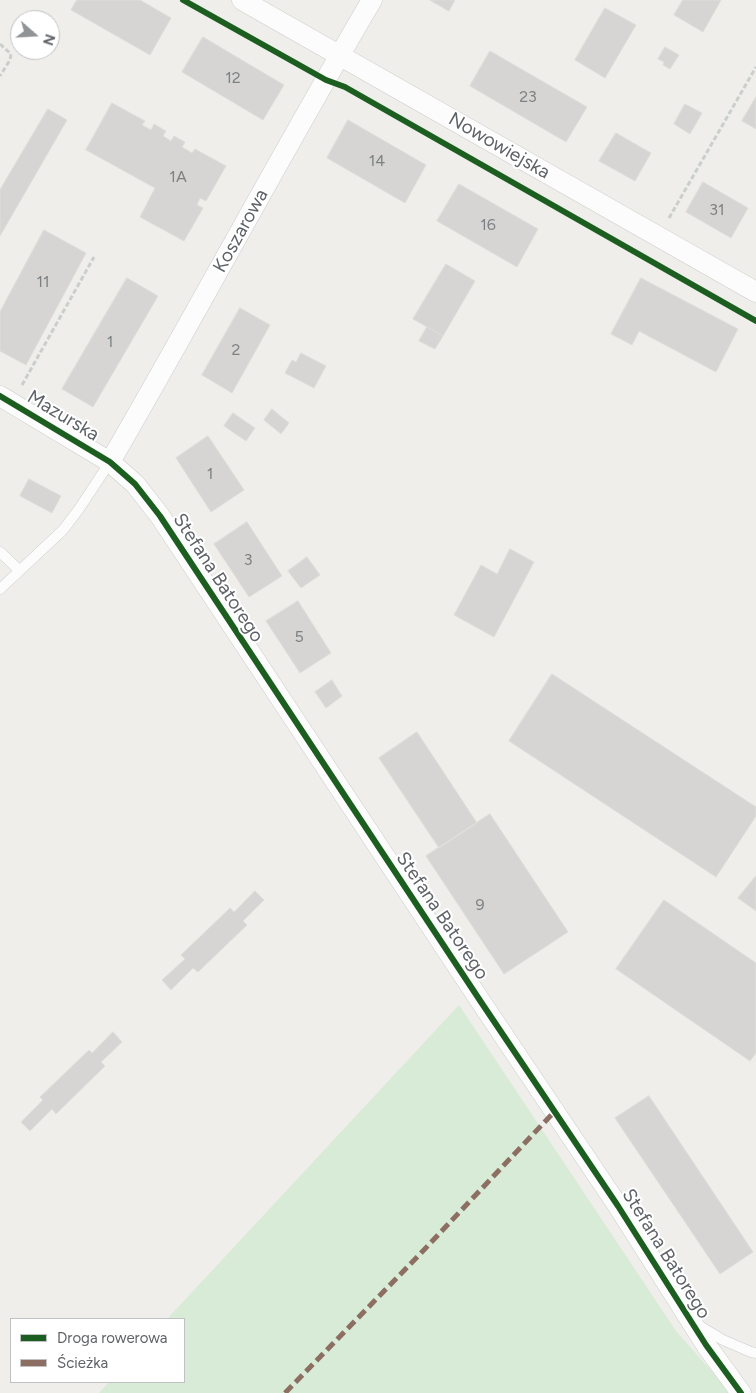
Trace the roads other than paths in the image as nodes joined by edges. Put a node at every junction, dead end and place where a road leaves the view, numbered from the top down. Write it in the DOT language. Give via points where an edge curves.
graph roads {
  1 [pos="242,0"];
  2 [pos="372,0"];
  3 [pos="340,54"];
  4 [pos="756,292"];
  5 [pos="9,393"];
  6 [pos="110,462"];
  7 [pos="0,552"];
  8 [pos="19,570"];
  9 [pos="0,589"];
  10 [pos="691,1321"];
  11 [pos="756,1353"];
  12 [pos="741,1393"];
  1 -- 3 [label="street, Nowowiejska"];
  2 -- 3 [label="street, Koszarowa"];
  3 -- 4 [label="street, Nowowiejska"];
  3 -- 6 [label="street, Koszarowa"];
  5 -- 6 [label="street, Mazurska"];
  6 -- 8 [label="lane" via="63,530"];
  6 -- 10 [label="street, Stefana Batorego" via="135,484 160,516"];
  7 -- 8 [label="lane"];
  8 -- 9 [label="lane"];
  10 -- 11 [label="lane" via="723,1340"];
  10 -- 12 [label="street, Stefana Batorego"];
}
